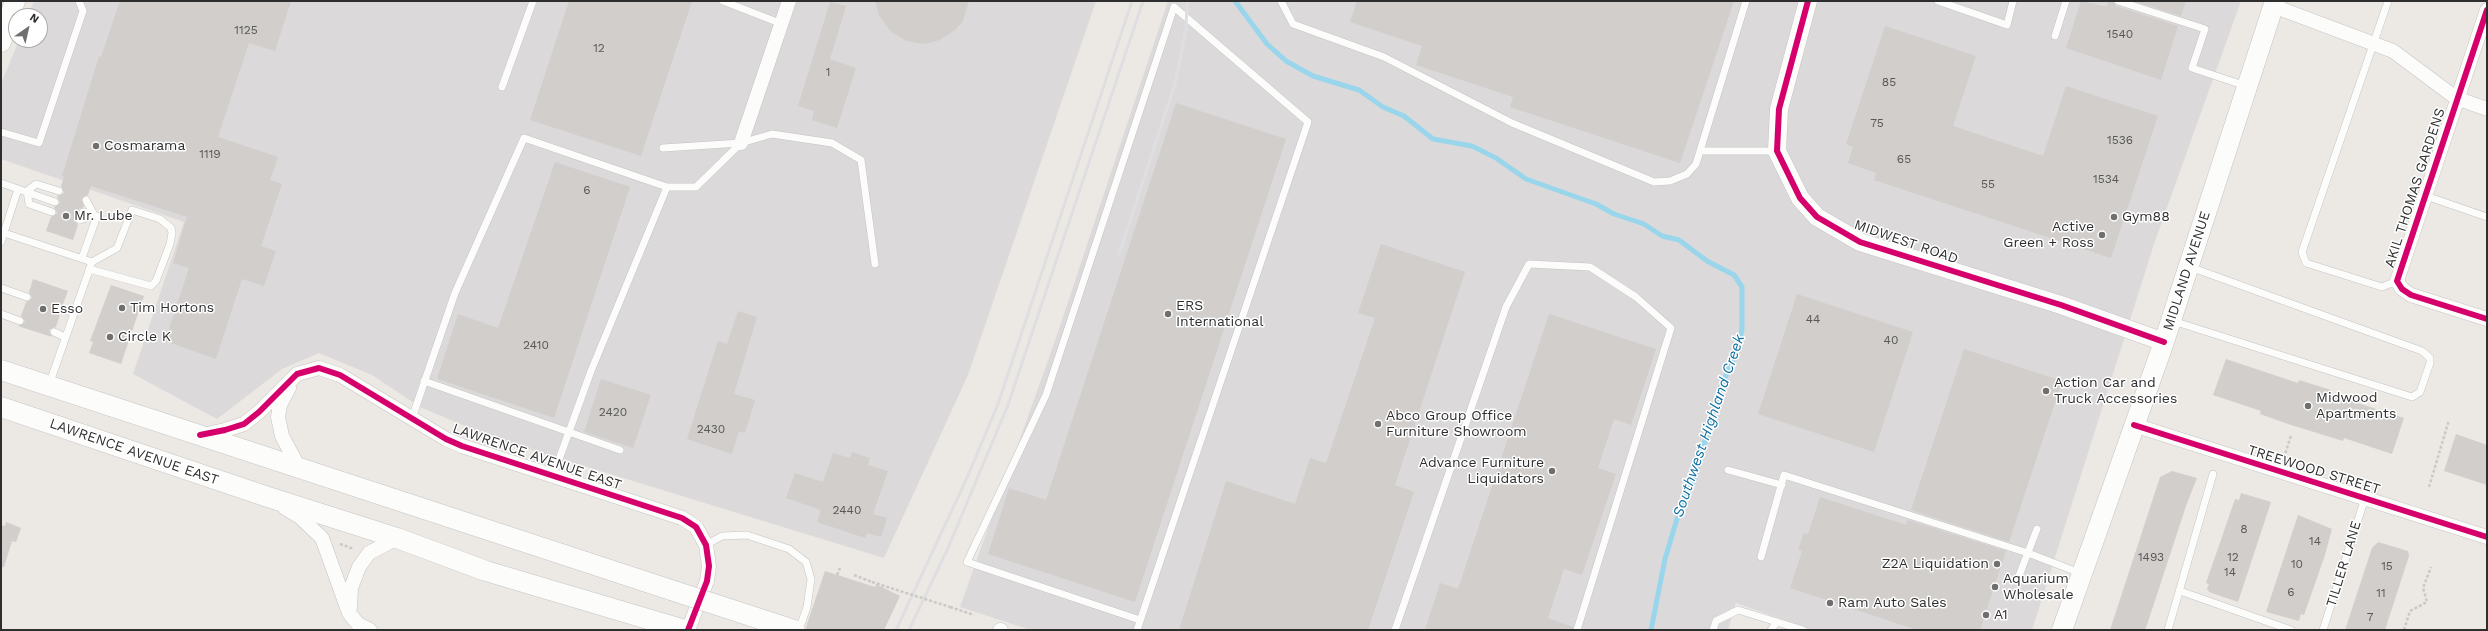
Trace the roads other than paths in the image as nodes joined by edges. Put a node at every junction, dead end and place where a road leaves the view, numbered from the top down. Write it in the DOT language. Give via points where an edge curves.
graph roads {
  1 [pos="15,1"];
  2 [pos="79,1"];
  3 [pos="533,1"];
  4 [pos="723,1"];
  5 [pos="789,1"];
  6 [pos="1282,1"];
  7 [pos="1746,1"];
  8 [pos="1808,1"];
  9 [pos="1938,1"];
  10 [pos="2013,1"];
  11 [pos="2066,1"];
  12 [pos="2118,1"];
  13 [pos="2388,1"];
  14 [pos="2274,4"];
  15 [pos="2487,10"];
  16 [pos="782,24"];
  17 [pos="2055,36"];
  18 [pos="1,42"];
  19 [pos="2373,43"];
  20 [pos="2247,86"];
  21 [pos="502,87"];
  22 [pos="2456,98"];
  23 [pos="2487,109"];
  24 [pos="1,132"];
  25 [pos="741,143"];
  26 [pos="663,148"];
  27 [pos="1700,151"];
  28 [pos="1777,151"];
  29 [pos="1,183"];
  30 [pos="666,187"];
  31 [pos="18,189"];
  32 [pos="59,190"];
  33 [pos="27,191"];
  34 [pos="2426,196"];
  35 [pos="86,200"];
  36 [pos="55,202"];
  37 [pos="52,212"];
  38 [pos="83,212"];
  39 [pos="94,215"];
  40 [pos="2487,216"];
  41 [pos="80,220"];
  42 [pos="4,233"];
  43 [pos="1,242"];
  44 [pos="82,258"];
  45 [pos="875,264"];
  46 [pos="91,265"];
  47 [pos="2188,266"];
  48 [pos="2397,281"];
  49 [pos="1,288"];
  50 [pos="27,298"];
  51 [pos="62,309"];
  52 [pos="74,313"];
  53 [pos="1,314"];
  54 [pos="2487,319"];
  55 [pos="2171,320"];
  56 [pos="20,321"];
  57 [pos="54,332"];
  58 [pos="65,337"];
  59 [pos="2164,342"];
  60 [pos="1,370"];
  61 [pos="297,374"];
  62 [pos="424,381"];
  63 [pos="49,385"];
  64 [pos="1,407"];
  65 [pos="412,418"];
  66 [pos="2134,425"];
  67 [pos="568,433"];
  68 [pos="200,435"];
  69 [pos="620,450"];
  70 [pos="298,466"];
  71 [pos="1728,470"];
  72 [pos="2213,474"];
  73 [pos="553,476"];
  74 [pos="1782,485"];
  75 [pos="268,497"];
  76 [pos="2365,498"];
  77 [pos="2037,529"];
  78 [pos="2487,537"];
  79 [pos="397,538"];
  80 [pos="706,545"];
  81 [pos="2028,553"];
  82 [pos="1762,557"];
  83 [pos="2082,574"];
  84 [pos="2017,581"];
  85 [pos="2180,591"];
  86 [pos="349,613"];
  87 [pos="1140,620"];
  88 [pos="1777,622"];
  89 [pos="370,630"];
  90 [pos="685,630"];
  91 [pos="688,630"];
  92 [pos="794,630"];
  93 [pos="799,630"];
  94 [pos="1137,630"];
  95 [pos="1395,630"];
  96 [pos="1578,630"];
  97 [pos="1713,630"];
  98 [pos="1771,630"];
  99 [pos="1803,630"];
  100 [pos="2062,630"];
  101 [pos="2168,630"];
  102 [pos="2291,630"];
  103 [pos="2323,630"];
  1 -- 18 [label="main road"];
  2 -- 24 [label="lane" via="84,11 39,143"];
  3 -- 21 [label="lane"];
  4 -- 16 [label="lane"];
  5 -- 16 [label="street"];
  6 -- 27 [label="lane" via="1293,24 1384,57 1512,123 1654,182 1670,181 1687,174 1696,164"];
  7 -- 27 [label="lane"];
  8 -- 28 [label="street, MIDWEST ROAD" via="1779,109"];
  9 -- 10 [label="lane" via="2007,25"];
  11 -- 17 [label="lane"];
  12 -- 20 [label="lane" via="2205,29 2192,68"];
  13 -- 19 [label="lane"];
  14 -- 19 [label="street"];
  14 -- 20 [label="main road, MIDLAND AVENUE"];
  15 -- 22 [label="street, AKIL THOMAS GARDENS"];
  16 -- 25 [label="street"];
  19 -- 22 [label="street" via="2393,51"];
  19 -- 48 [label="lane" via="2302,252 2306,263 2382,287"];
  20 -- 47 [label="main road, MIDLAND AVENUE"];
  22 -- 23 [label="street"];
  22 -- 34 [label="street, AKIL THOMAS GARDENS"];
  25 -- 26 [label="lane"];
  25 -- 30 [label="lane" via="696,187"];
  25 -- 45 [label="lane" via="772,134 832,143 861,160"];
  27 -- 28 [label="lane"];
  28 -- 59 [label="street, MIDWEST ROAD" via="1800,198 1817,217 1860,242 2061,305"];
  29 -- 31 [label="lane"];
  30 -- 62 [label="lane" via="524,138 455,293"];
  30 -- 67 [label="lane"];
  31 -- 33 [label="lane"];
  31 -- 42 [label="lane"];
  32 -- 33 [label="lane" via="36,184"];
  33 -- 36 [label="lane"];
  33 -- 37 [label="lane" via="29,204"];
  34 -- 40 [label="lane"];
  34 -- 48 [label="street, AKIL THOMAS GARDENS"];
  35 -- 39 [label="lane"];
  38 -- 39 [label="lane"];
  39 -- 41 [label="lane"];
  39 -- 44 [label="lane" via="97,216"];
  42 -- 43 [label="lane"];
  42 -- 44 [label="lane"];
  44 -- 46 [label="lane"];
  46 -- 46 [label="lane" via="151,286 156,282 172,233 166,222 132,210 117,248"];
  46 -- 52 [label="lane"];
  47 -- 55 [label="main road, MIDLAND AVENUE"];
  47 -- 55 [label="lane" via="2422,351 2430,358 2430,363 2420,392 2412,397"];
  48 -- 54 [label="street, AKIL THOMAS GARDENS" via="2402,289 2411,295"];
  49 -- 50 [label="lane"];
  51 -- 52 [label="lane"];
  52 -- 58 [label="lane"];
  53 -- 56 [label="lane"];
  55 -- 59 [label="main road, MIDLAND AVENUE"];
  57 -- 58 [label="lane"];
  58 -- 63 [label="lane"];
  59 -- 66 [label="main road, MIDLAND AVENUE"];
  60 -- 63 [label="main road, LAWRENCE AVENUE EAST"];
  61 -- 65 [label="street, LAWRENCE AVENUE EAST" via="319,368 340,375"];
  61 -- 68 [label="street, LAWRENCE AVENUE EAST" via="244,424"];
  61 -- 70 [label="street" via="284,395 278,417 282,436"];
  62 -- 65 [label="lane"];
  62 -- 67 [label="lane"];
  63 -- 68 [label="main road, LAWRENCE AVENUE EAST"];
  64 -- 75 [label="main road, LAWRENCE AVENUE EAST"];
  65 -- 73 [label="street, LAWRENCE AVENUE EAST" via="462,446"];
  66 -- 76 [label="street, TREEWOOD STREET"];
  66 -- 83 [label="main road, MIDLAND AVENUE"];
  67 -- 69 [label="lane"];
  67 -- 73 [label="lane"];
  68 -- 70 [label="main road, LAWRENCE AVENUE EAST"];
  70 -- 92 [label="main road, LAWRENCE AVENUE EAST, bridge" via="372,493"];
  71 -- 74 [label="lane"];
  72 -- 85 [label="lane"];
  73 -- 80 [label="street, LAWRENCE AVENUE EAST" via="682,518 696,527"];
  74 -- 81 [label="lane" via="1784,475"];
  74 -- 82 [label="lane"];
  75 -- 79 [label="main road, LAWRENCE AVENUE EAST"];
  75 -- 86 [label="street, LAWRENCE AVENUE EAST" via="300,517 322,538"];
  76 -- 78 [label="street, TREEWOOD STREET"];
  76 -- 103 [label="lane, TILLER LANE"];
  77 -- 81 [label="lane"];
  79 -- 86 [label="street" via="369,554 359,567 352,588"];
  79 -- 90 [label="main road, LAWRENCE AVENUE EAST" via="486,571"];
  80 -- 91 [label="street, LAWRENCE AVENUE EAST" via="709,566 707,581"];
  80 -- 93 [label="lane" via="722,536 747,535 789,549 806,562 811,579 807,607"];
  81 -- 83 [label="lane"];
  81 -- 84 [label="lane"];
  83 -- 100 [label="main road, MIDLAND AVENUE"];
  85 -- 101 [label="lane"];
  85 -- 102 [label="lane"];
  86 -- 89 [label="street, LAWRENCE AVENUE EAST" via="358,624"];
  87 -- 87 [label="lane" via="1308,122 1174,7 1046,395 967,562"];
  87 -- 94 [label="lane"];
  88 -- 97 [label="lane" via="1738,610 1716,621"];
  88 -- 98 [label="lane"];
  88 -- 99 [label="lane"];
  95 -- 96 [label="lane" via="1506,307 1529,264 1590,267 1636,298 1671,328"];
}
